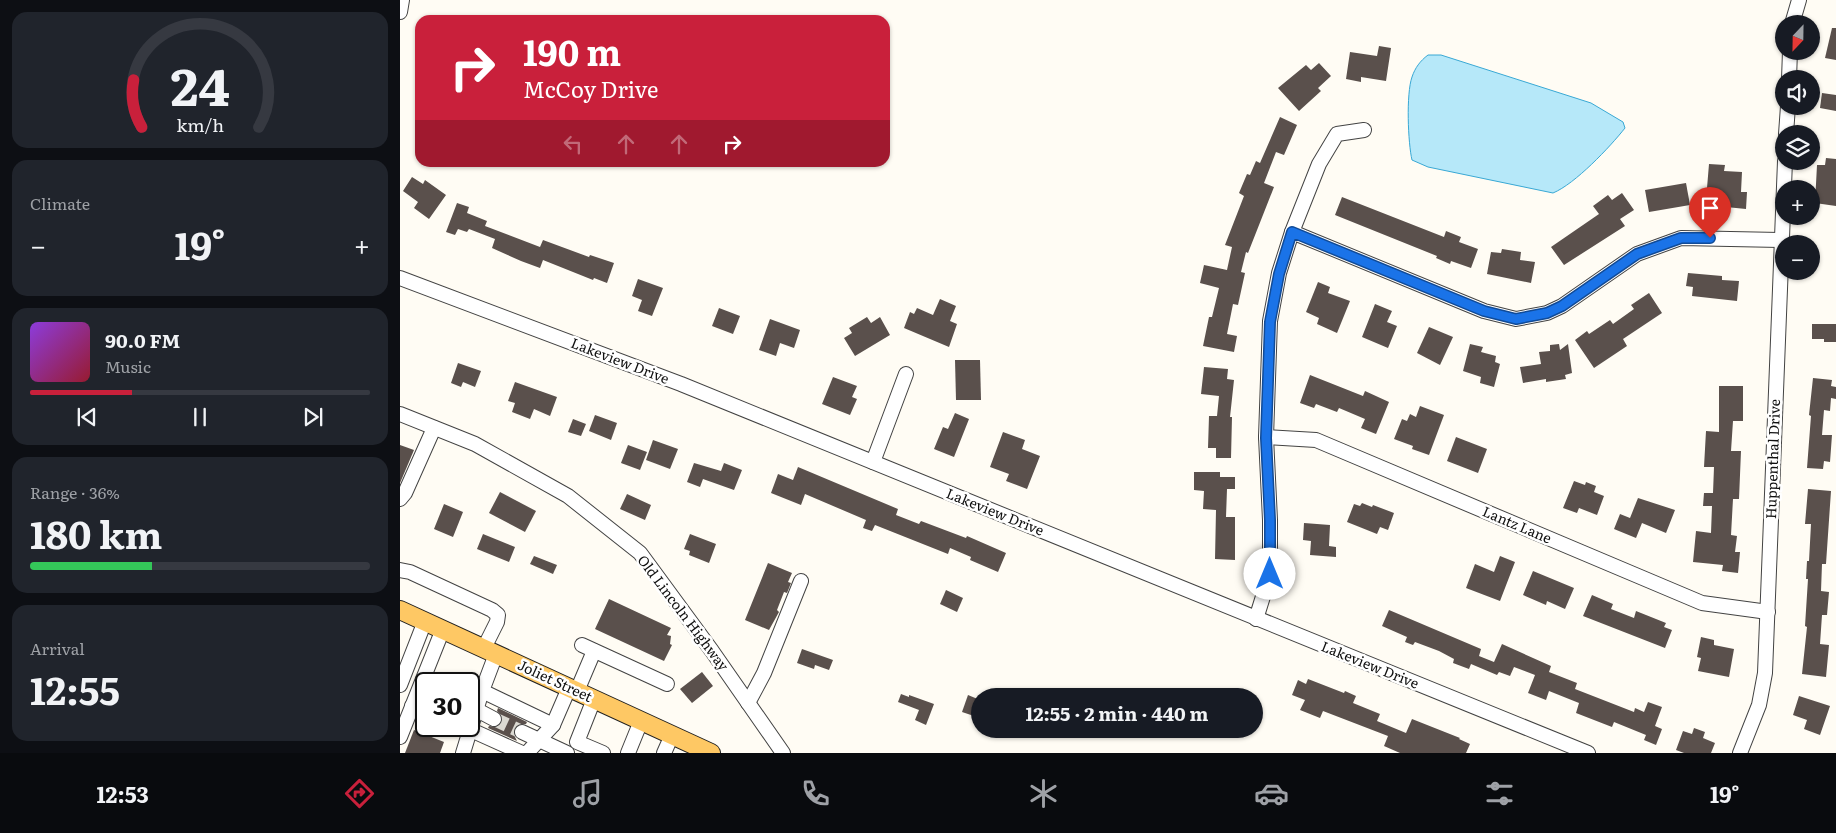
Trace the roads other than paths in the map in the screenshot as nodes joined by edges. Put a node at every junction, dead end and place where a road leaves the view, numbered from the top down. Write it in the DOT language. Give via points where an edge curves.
graph roads {
  1 [pos="402,0"];
  2 [pos="1799,0"];
  3 [pos="400,12"];
  4 [pos="1795,15"];
  5 [pos="1364,130"];
  6 [pos="1784,170"];
  7 [pos="1292,232"];
  8 [pos="1780,235"];
  9 [pos="1775,240"];
  10 [pos="400,278"];
  11 [pos="1779,280"];
  12 [pos="906,374"];
  13 [pos="400,414"];
  14 [pos="434,428"];
  15 [pos="1266,438"];
  16 [pos="872,462"];
  17 [pos="400,499"];
  18 [pos="400,570"];
  19 [pos="801,581"];
  20 [pos="400,610"];
  21 [pos="1768,612"];
  22 [pos="1256,619"];
  23 [pos="424,621"];
  24 [pos="443,629"];
  25 [pos="490,651"];
  26 [pos="428,672"];
  27 [pos="667,684"];
  28 [pos="400,685"];
  29 [pos="573,690"];
  30 [pos="482,691"];
  31 [pos="480,699"];
  32 [pos="415,700"];
  33 [pos="594,700"];
  34 [pos="748,703"];
  35 [pos="412,706"];
  36 [pos="415,707"];
  37 [pos="480,712"];
  38 [pos="494,719"];
  39 [pos="641,721"];
  40 [pos="553,725"];
  41 [pos="522,732"];
  42 [pos="480,734"];
  43 [pos="672,736"];
  44 [pos="400,737"];
  45 [pos="468,737"];
  46 [pos="540,741"];
  47 [pos="575,748"];
  48 [pos="462,753"];
  49 [pos="522,753"];
  50 [pos="527,753"];
  51 [pos="567,753"];
  52 [pos="602,753"];
  53 [pos="628,753"];
  54 [pos="664,753"];
  55 [pos="711,753"];
  56 [pos="783,753"];
  57 [pos="1588,753"];
  58 [pos="1740,753"];
  1 -- 3 [label="street"];
  2 -- 4 [label="street"];
  5 -- 7 [label="street" via="1337,134 1319,164"];
  6 -- 8 [label="street, Huppenthal Drive"];
  7 -- 9 [label="street" via="1484,311 1516,319 1533,317 1562,306 1637,254 1681,238"];
  7 -- 15 [label="street" via="1279,274 1270,322"];
  10 -- 16 [label="street, Lakeview Drive" via="681,384"];
  11 -- 21 [label="street, Huppenthal Drive"];
  12 -- 16 [label="street"];
  13 -- 14 [label="street, Old Lincoln Highway"];
  14 -- 17 [label="street"];
  14 -- 34 [label="street, Old Lincoln Highway" via="475,444 568,496 640,553"];
  15 -- 21 [label="street, Lantz Lane" via="1316,440 1702,603"];
  15 -- 22 [label="street" via="1270,574"];
  16 -- 22 [label="street, Lakeview Drive"];
  18 -- 25 [label="street" via="498,615"];
  19 -- 34 [label="street" via="764,673"];
  20 -- 23 [label="main road, Joliet Street"];
  21 -- 58 [label="street, Huppenthal Drive" via="1765,673 1759,705"];
  22 -- 57 [label="street, Lakeview Drive"];
  23 -- 24 [label="main road, Joliet Street"];
  23 -- 28 [label="street"];
  24 -- 25 [label="main road, Joliet Street"];
  24 -- 26 [label="street"];
  25 -- 29 [label="main road, Joliet Street"];
  25 -- 30 [label="street"];
  27 -- 29 [label="street" via="588,648"];
  29 -- 33 [label="main road, Joliet Street"];
  29 -- 40 [label="street"];
  30 -- 31 [label="street"];
  30 -- 40 [label="street"];
  32 -- 35 [label="street"];
  33 -- 39 [label="main road, Joliet Street"];
  33 -- 47 [label="street"];
  34 -- 56 [label="street, Old Lincoln Highway"];
  35 -- 36 [label="street"];
  35 -- 44 [label="street"];
  37 -- 38 [label="street"];
  39 -- 43 [label="main road, Joliet Street"];
  39 -- 53 [label="street"];
  40 -- 46 [label="street"];
  41 -- 46 [label="street"];
  42 -- 49 [label="street"];
  43 -- 54 [label="street"];
  43 -- 55 [label="main road, Joliet Street"];
  45 -- 48 [label="street"];
  46 -- 50 [label="street"];
  46 -- 51 [label="street"];
  47 -- 52 [label="street"];
}
